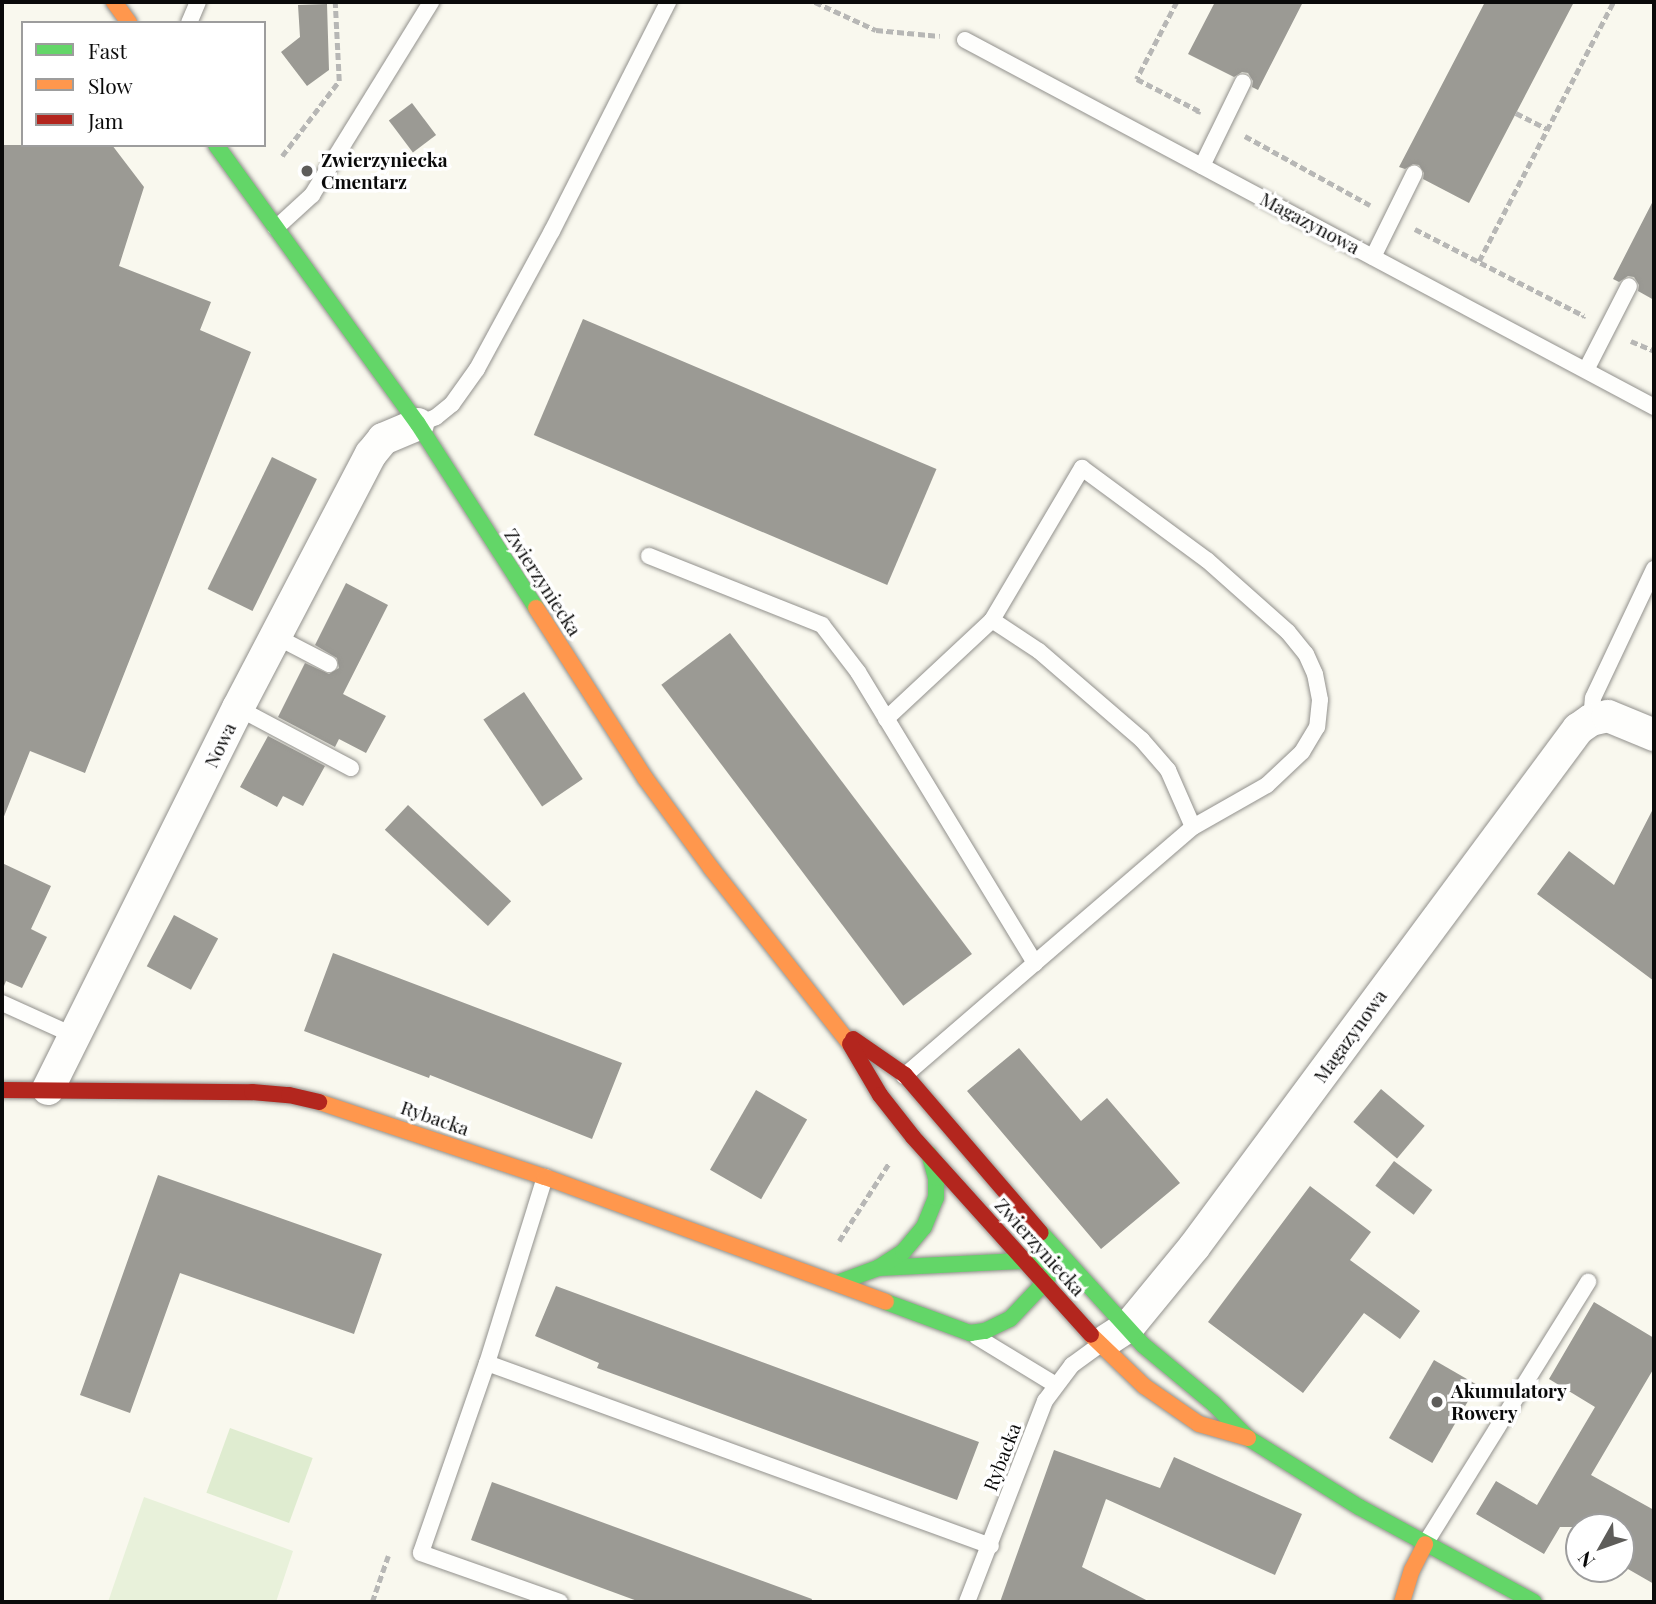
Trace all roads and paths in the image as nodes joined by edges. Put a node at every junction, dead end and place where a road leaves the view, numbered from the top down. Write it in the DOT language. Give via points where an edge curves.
graph roads {
  1 [pos="114,2"];
  2 [pos="198,2"];
  3 [pos="335,2"];
  4 [pos="431,2"];
  5 [pos="668,2"];
  6 [pos="815,2"];
  7 [pos="1177,2"];
  8 [pos="1613,2"];
  9 [pos="128,21"];
  10 [pos="190,21"];
  11 [pos="965,40"];
  12 [pos="1243,82"];
  13 [pos="1516,113"];
  14 [pos="1194,121"];
  15 [pos="1547,129"];
  16 [pos="1239,146"];
  17 [pos="217,147"];
  18 [pos="282,156"];
  19 [pos="1202,166"];
  20 [pos="1414,174"];
  21 [pos="1366,214"];
  22 [pos="276,228"];
  23 [pos="1410,237"];
  24 [pos="1373,257"];
  25 [pos="1479,261"];
  26 [pos="1629,286"];
  27 [pos="1579,326"];
  28 [pos="1625,350"];
  29 [pos="1654,351"];
  30 [pos="1586,370"];
  31 [pos="1654,407"];
  32 [pos="418,424"];
  33 [pos="649,555"];
  34 [pos="1654,569"];
  35 [pos="992,620"];
  36 [pos="275,636"];
  37 [pos="329,664"];
  38 [pos="238,708"];
  39 [pos="887,719"];
  40 [pos="1591,720"];
  41 [pos="1654,734"];
  42 [pos="351,768"];
  43 [pos="1193,827"];
  44 [pos="1035,963"];
  45 [pos="2,1003"];
  46 [pos="844,1033"];
  47 [pos="75,1036"];
  48 [pos="905,1075"];
  49 [pos="48,1089"];
  50 [pos="2,1090"];
  51 [pos="880,1096"];
  52 [pos="929,1154"];
  53 [pos="890,1162"];
  54 [pos="545,1177"];
  55 [pos="834,1250"];
  56 [pos="1061,1258"];
  57 [pos="1024,1261"];
  58 [pos="878,1268"];
  59 [pos="1588,1282"];
  60 [pos="836,1283"];
  61 [pos="1044,1283"];
  62 [pos="1127,1328"];
  63 [pos="970,1334"];
  64 [pos="1100,1345"];
  65 [pos="487,1363"];
  66 [pos="1056,1385"];
  67 [pos="1248,1438"];
  68 [pos="1425,1544"];
  69 [pos="990,1546"];
  70 [pos="388,1556"];
  71 [pos="372,1602"];
  72 [pos="560,1602"];
  73 [pos="967,1602"];
  74 [pos="1402,1602"];
  75 [pos="1534,1602"];
  1 -- 9 [label="street"];
  2 -- 10 [label="lane"];
  3 -- 18 [label="path" via="339,82"];
  4 -- 22 [label="lane" via="312,195"];
  5 -- 32 [label="lane" via="477,369 452,404"];
  6 -- 11 [label="path" via="876,30"];
  7 -- 14 [label="path" via="1137,79 1199,111"];
  8 -- 15 [label="path"];
  11 -- 19 [label="lane, Magazynowa"];
  12 -- 19 [label="lane"];
  13 -- 15 [label="path"];
  15 -- 25 [label="path"];
  16 -- 21 [label="path" via="1245,135 1371,203"];
  17 -- 22 [label="street, Zwierzyniecka"];
  19 -- 24 [label="lane, Magazynowa"];
  20 -- 24 [label="lane"];
  22 -- 32 [label="street, Zwierzyniecka"];
  23 -- 25 [label="path" via="1416,227"];
  24 -- 30 [label="lane, Magazynowa"];
  25 -- 27 [label="path" via="1584,316"];
  26 -- 30 [label="lane"];
  28 -- 29 [label="path" via="1632,340"];
  30 -- 31 [label="lane, Magazynowa"];
  32 -- 36 [label="street, Nowa" via="383,439 370,454"];
  32 -- 46 [label="street, Zwierzyniecka" via="645,778"];
  33 -- 39 [label="lane" via="822,625"];
  34 -- 40 [label="lane" via="1593,698"];
  35 -- 39 [label="lane"];
  35 -- 43 [label="lane" via="1039,651 1142,740 1168,770"];
  35 -- 43 [label="lane" via="1082,468 1207,560 1288,632 1315,674 1320,700 1317,727 1302,752 1267,785"];
  36 -- 37 [label="lane"];
  36 -- 38 [label="street, Nowa"];
  38 -- 42 [label="lane"];
  38 -- 47 [label="street, Nowa"];
  39 -- 44 [label="lane"];
  40 -- 41 [label="street" via="1608,716"];
  40 -- 62 [label="street, Magazynowa" via="1578,729 1194,1247"];
  43 -- 44 [label="lane"];
  44 -- 48 [label="lane"];
  45 -- 47 [label="lane"];
  46 -- 48 [label="street, Zwierzyniecka"];
  46 -- 51 [label="street, Zwierzyniecka"];
  47 -- 49 [label="street, Nowa"];
  48 -- 51 [label="lane"];
  48 -- 56 [label="street, Zwierzyniecka"];
  49 -- 50 [label="street, Rybacka"];
  49 -- 54 [label="street, Rybacka" via="289,1095"];
  51 -- 52 [label="street, Zwierzyniecka"];
  52 -- 57 [label="street, Zwierzyniecka"];
  52 -- 58 [label="street" via="936,1178 932,1211 903,1252"];
  53 -- 55 [label="path"];
  54 -- 60 [label="street, Rybacka"];
  54 -- 65 [label="lane"];
  56 -- 57 [label="street"];
  56 -- 61 [label="street"];
  56 -- 62 [label="street, Zwierzyniecka"];
  57 -- 58 [label="street"];
  57 -- 61 [label="street, Zwierzyniecka"];
  58 -- 60 [label="street"];
  59 -- 68 [label="lane"];
  60 -- 63 [label="street, Rybacka"];
  61 -- 63 [label="street" via="1010,1319"];
  61 -- 64 [label="street, Zwierzyniecka"];
  62 -- 64 [label="street, Magazynowa"];
  62 -- 67 [label="street, Zwierzyniecka"];
  63 -- 66 [label="lane"];
  64 -- 66 [label="lane, Rybacka" via="1085,1353"];
  64 -- 67 [label="street, Zwierzyniecka" via="1182,1415"];
  65 -- 69 [label="lane"];
  65 -- 72 [label="lane" via="421,1553"];
  66 -- 69 [label="lane, Rybacka" via="1045,1401"];
  67 -- 68 [label="street, Zwierzyniecka"];
  68 -- 74 [label="street"];
  68 -- 75 [label="street, Zwierzyniecka"];
  69 -- 73 [label="lane, Rybacka"];
  70 -- 71 [label="path"];
}
